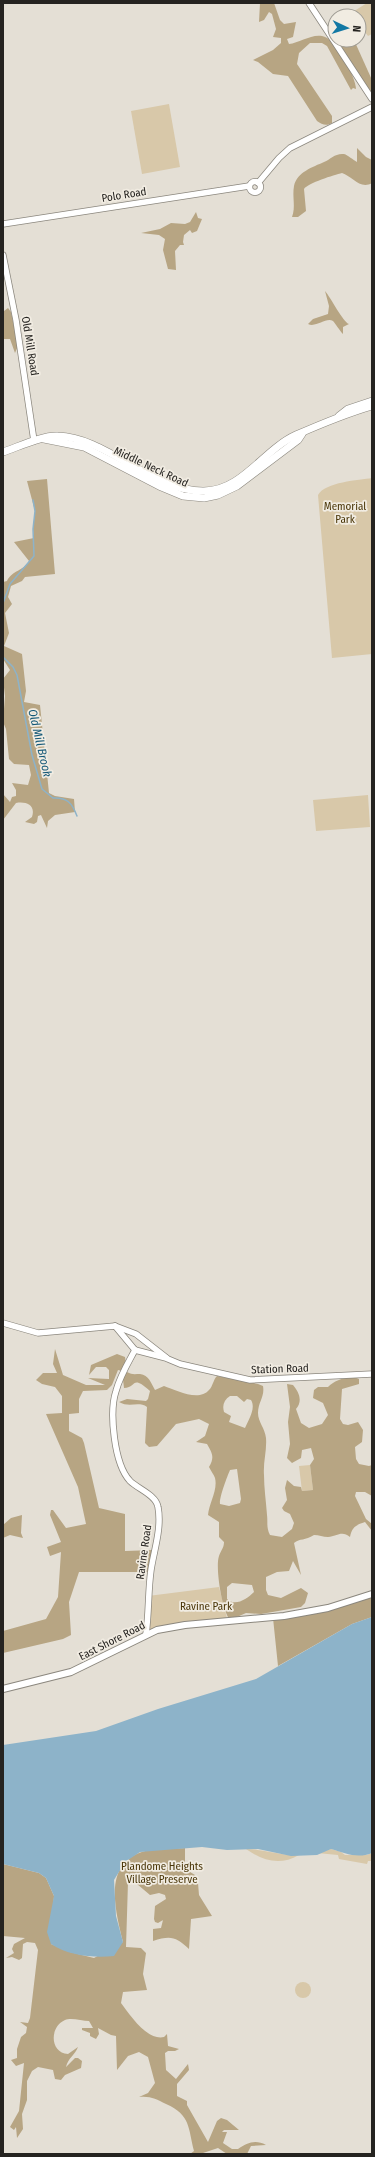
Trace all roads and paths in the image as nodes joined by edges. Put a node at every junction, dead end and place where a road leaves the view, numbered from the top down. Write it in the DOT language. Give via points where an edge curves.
graph roads {
  1 [pos="309,3"];
  2 [pos="372,99"];
  3 [pos="372,107"];
  4 [pos="258,183"];
  5 [pos="249,186"];
  6 [pos="3,224"];
  7 [pos="3,255"];
  8 [pos="372,401"];
  9 [pos="372,406"];
  10 [pos="339,416"];
  11 [pos="34,441"];
  12 [pos="3,452"];
  13 [pos="3,1323"];
  14 [pos="115,1326"];
  15 [pos="135,1350"];
  16 [pos="168,1359"];
  17 [pos="372,1374"];
  18 [pos="372,1594"];
  19 [pos="146,1634"];
  20 [pos="3,1688"];
  1 -- 2 [label="street"];
  3 -- 4 [label="street, Polo Road" via="290,148"];
  4 -- 5 [label="street, Polo Road" via="254,182"];
  4 -- 5 [label="street, Polo Road" via="260,188 256,192 251,191"];
  5 -- 6 [label="street, Polo Road"];
  7 -- 11 [label="street, Old Mill Road"];
  8 -- 10 [label="main road, Middle Neck Road" via="348,409"];
  9 -- 10 [label="main road, Middle Neck Road"];
  10 -- 11 [label="main road, Middle Neck Road" via="302,434 298,440 237,486 204,498 183,496 159,486 84,447 44,439"];
  11 -- 12 [label="main road, Middle Neck Road"];
  13 -- 14 [label="street, Station Road" via="38,1333"];
  14 -- 15 [label="street"];
  14 -- 16 [label="street, Station Road" via="136,1334"];
  15 -- 16 [label="street, Station Road"];
  15 -- 19 [label="street, Ravine Road" via="115,1393 114,1440 118,1461 124,1473 130,1481 154,1499 158,1507 158,1536 150,1577"];
  16 -- 17 [label="street, Station Road" via="250,1380"];
  18 -- 19 [label="main road, East Shore Road" via="328,1608 284,1616 185,1625"];
  19 -- 20 [label="main road, East Shore Road" via="71,1672"];
}
